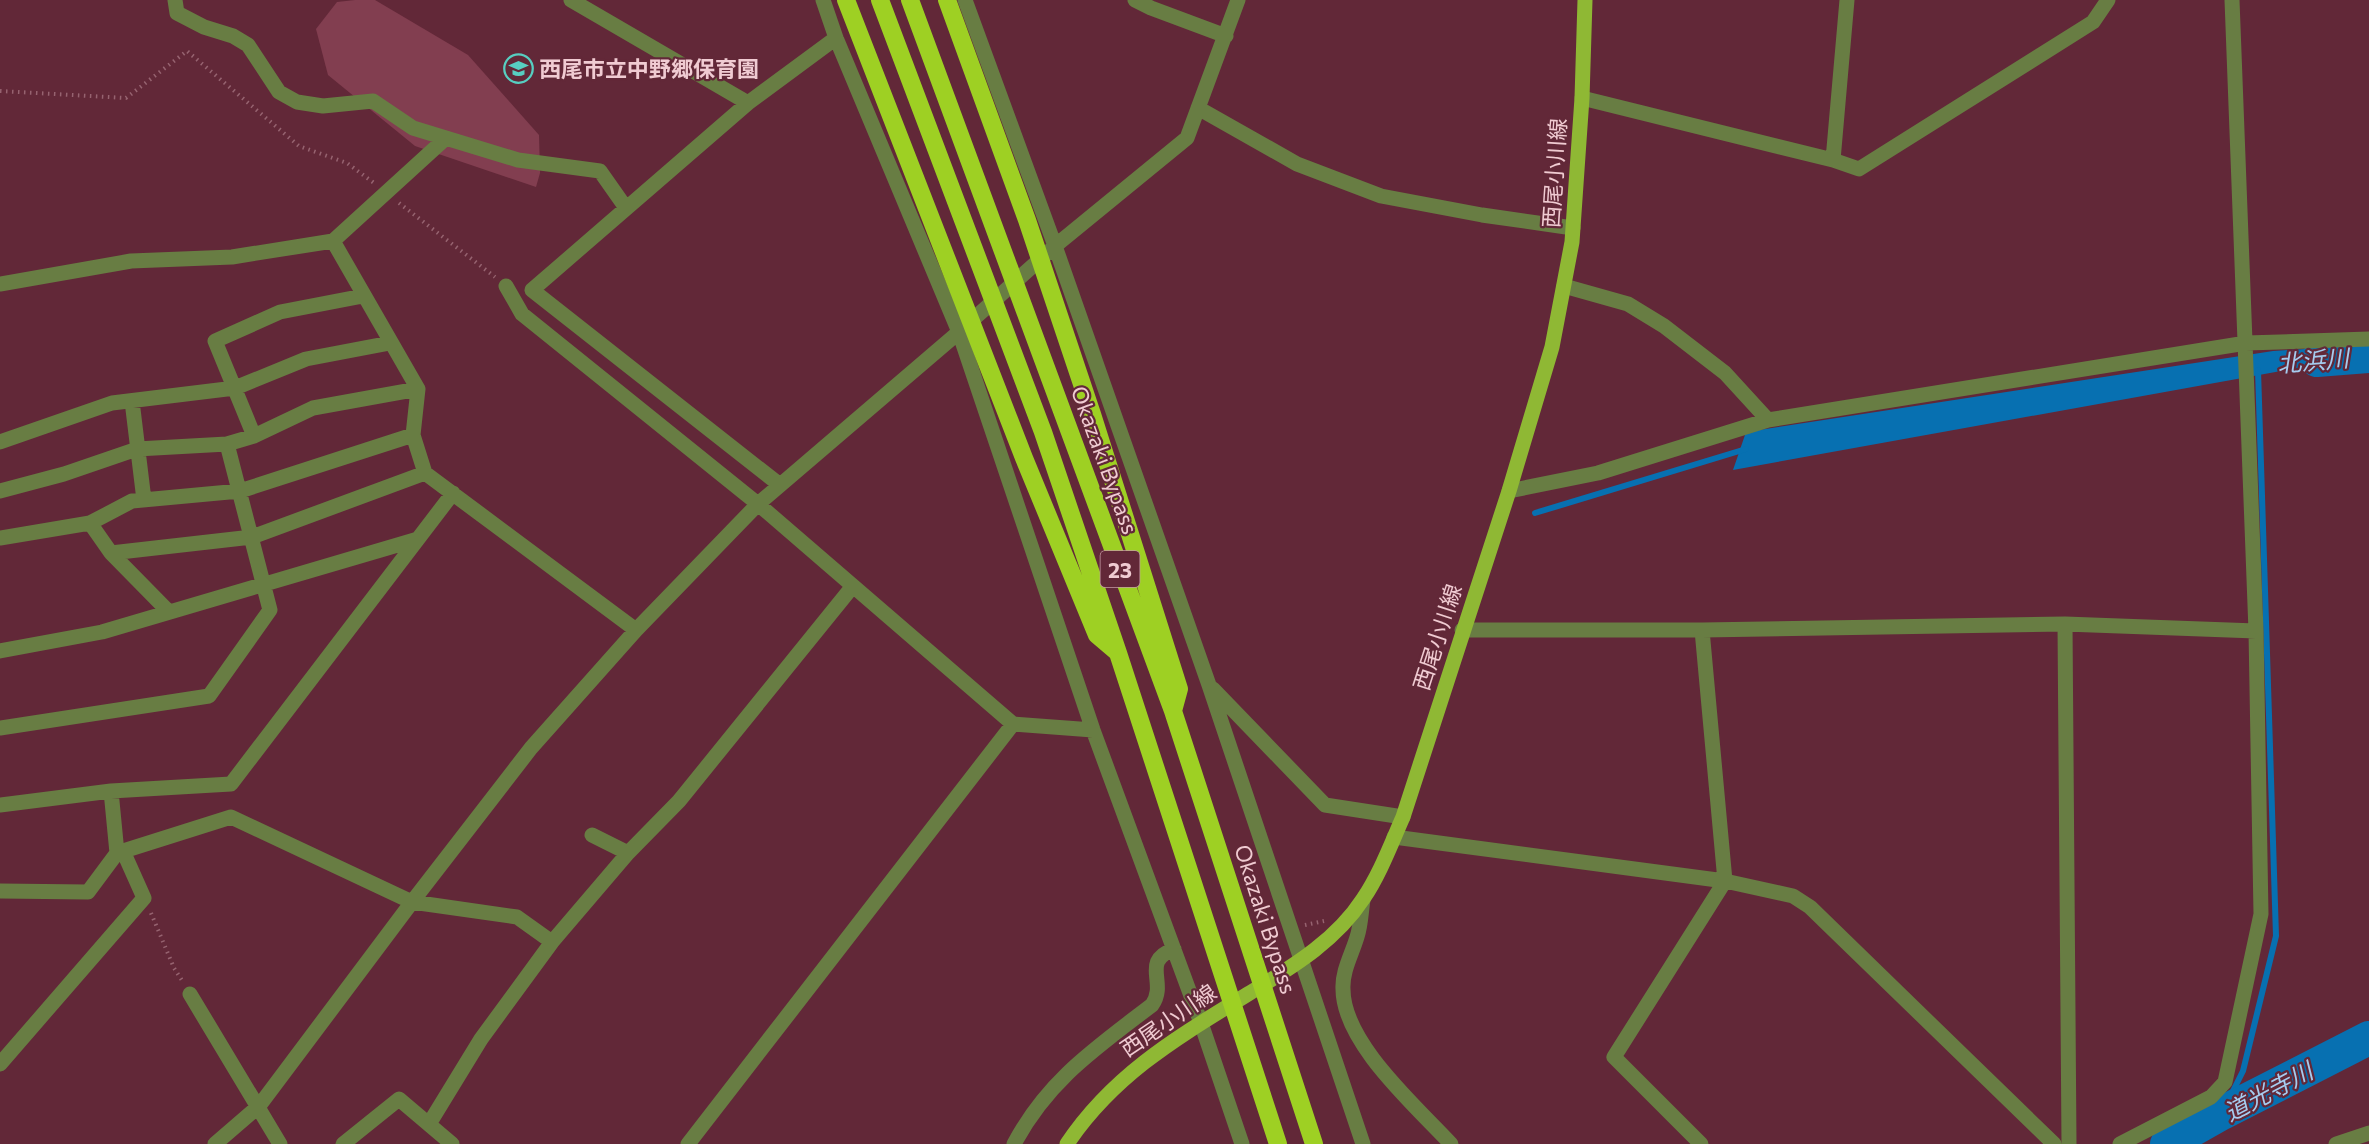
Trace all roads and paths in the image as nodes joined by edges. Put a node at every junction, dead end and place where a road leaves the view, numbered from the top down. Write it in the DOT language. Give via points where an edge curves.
graph roads {
  1 [pos="176,0"];
  2 [pos="571,0"];
  3 [pos="823,0"];
  4 [pos="846,0"];
  5 [pos="880,0"];
  6 [pos="910,0"];
  7 [pos="947,0"];
  8 [pos="965,0"];
  9 [pos="1135,0"];
  10 [pos="1238,0"];
  11 [pos="1585,0"];
  12 [pos="1847,0"];
  13 [pos="2108,0"];
  14 [pos="2232,0"];
  15 [pos="1226,36"];
  16 [pos="836,38"];
  17 [pos="1582,98"];
  18 [pos="748,103"];
  19 [pos="1198,108"];
  20 [pos="446,138"];
  21 [pos="1833,160"];
  22 [pos="626,208"];
  23 [pos="1573,228"];
  24 [pos="333,241"];
  25 [pos="1055,246"];
  26 [pos="0,284"];
  27 [pos="506,286"];
  28 [pos="1564,286"];
  29 [pos="363,296"];
  30 [pos="959,332"];
  31 [pos="2369,339"];
  32 [pos="390,343"];
  33 [pos="2246,343"];
  34 [pos="235,388"];
  35 [pos="417,390"];
  36 [pos="132,401"];
  37 [pos="1768,420"];
  38 [pos="254,435"];
  39 [pos="413,435"];
  40 [pos="0,442"];
  41 [pos="227,444"];
  42 [pos="137,449"];
  43 [pos="425,473"];
  44 [pos="780,485"];
  45 [pos="0,491"];
  46 [pos="240,491"];
  47 [pos="1509,491"];
  48 [pos="453,493"];
  49 [pos="144,500"];
  50 [pos="758,504"];
  51 [pos="90,522"];
  52 [pos="252,537"];
  53 [pos="0,538"];
  54 [pos="418,539"];
  55 [pos="111,553"];
  56 [pos="265,584"];
  57 [pos="853,586"];
  58 [pos="169,612"];
  59 [pos="2065,624"];
  60 [pos="636,630"];
  61 [pos="1462,630"];
  62 [pos="1702,630"];
  63 [pos="2256,631"];
  64 [pos="0,651"];
  65 [pos="1118,653"];
  66 [pos="1209,685"];
  67 [pos="1173,711"];
  68 [pos="1013,724"];
  69 [pos="0,728"];
  70 [pos="1093,730"];
  71 [pos="111,791"];
  72 [pos="0,805"];
  73 [pos="1402,817"];
  74 [pos="592,835"];
  75 [pos="1394,837"];
  76 [pos="120,852"];
  77 [pos="628,853"];
  78 [pos="1725,880"];
  79 [pos="0,891"];
  80 [pos="144,898"];
  81 [pos="1363,900"];
  82 [pos="412,902"];
  83 [pos="1328,921"];
  84 [pos="1292,930"];
  85 [pos="552,942"];
  86 [pos="1174,950"];
  87 [pos="1302,961"];
  88 [pos="190,994"];
  89 [pos="1201,1023"];
  90 [pos="0,1064"];
  91 [pos="258,1106"];
  92 [pos="429,1124"];
  93 [pos="2369,1133"];
  94 [pos="215,1144"];
  95 [pos="280,1144"];
  96 [pos="343,1144"];
  97 [pos="452,1144"];
  98 [pos="688,1144"];
  99 [pos="1014,1144"];
  100 [pos="1067,1144"];
  101 [pos="1242,1144"];
  102 [pos="1278,1144"];
  103 [pos="1314,1144"];
  104 [pos="1363,1144"];
  105 [pos="1451,1144"];
  106 [pos="1701,1144"];
  107 [pos="2054,1144"];
  108 [pos="2069,1144"];
  109 [pos="2120,1144"];
  110 [pos="2336,1144"];
  1 -- 20 [label="street" via="177,13 248,45 279,92 297,102 323,106 373,101 413,128"];
  2 -- 18 [label="street"];
  3 -- 16 [label="street"];
  4 -- 65 [label="highway, 23, bridge" via="1092,624 1097,635"];
  5 -- 65 [label="highway, 23, bridge" via="1043,432"];
  6 -- 67 [label="highway, Okazaki Bypass / 23, bridge"];
  7 -- 67 [label="highway, 23, bridge" via="1027,220 1099,436 1179,689"];
  8 -- 25 [label="street"];
  9 -- 15 [label="street"];
  10 -- 15 [label="street"];
  11 -- 17 [label="main road, 西尾小川線"];
  12 -- 21 [label="street"];
  13 -- 21 [label="street" via="2093,22 1859,169"];
  14 -- 33 [label="street"];
  15 -- 19 [label="street"];
  16 -- 18 [label="street"];
  16 -- 30 [label="street"];
  17 -- 21 [label="street"];
  17 -- 23 [label="main road, 西尾小川線"];
  18 -- 22 [label="street"];
  19 -- 23 [label="street" via="1297,164 1381,196"];
  19 -- 25 [label="street" via="1187,138"];
  20 -- 22 [label="street" via="518,160 600,171"];
  20 -- 24 [label="street"];
  22 -- 44 [label="street" via="532,290"];
  23 -- 28 [label="main road, 西尾小川線"];
  24 -- 26 [label="street" via="232,257 131,261"];
  24 -- 29 [label="street"];
  25 -- 30 [label="street"];
  25 -- 66 [label="street"];
  27 -- 50 [label="street" via="522,314"];
  28 -- 37 [label="street" via="1628,304 1664,326 1725,373"];
  28 -- 47 [label="main road, 西尾小川線" via="1552,347"];
  29 -- 32 [label="street"];
  29 -- 34 [label="street" via="280,312 215,341"];
  30 -- 44 [label="street"];
  30 -- 70 [label="street"];
  31 -- 33 [label="street"];
  32 -- 34 [label="street" via="306,358"];
  32 -- 35 [label="street"];
  33 -- 37 [label="street"];
  33 -- 63 [label="street"];
  34 -- 36 [label="street"];
  34 -- 38 [label="street"];
  35 -- 38 [label="street" via="313,408"];
  35 -- 39 [label="street"];
  36 -- 40 [label="street" via="112,403"];
  36 -- 42 [label="street"];
  37 -- 47 [label="street" via="1598,473"];
  38 -- 41 [label="street"];
  39 -- 43 [label="street"];
  39 -- 46 [label="street"];
  41 -- 42 [label="street"];
  41 -- 46 [label="street"];
  42 -- 45 [label="street"];
  42 -- 49 [label="street"];
  43 -- 48 [label="street"];
  43 -- 52 [label="street"];
  44 -- 50 [label="street"];
  46 -- 49 [label="street"];
  46 -- 52 [label="street"];
  47 -- 61 [label="main road, 西尾小川線"];
  48 -- 54 [label="street"];
  48 -- 60 [label="street"];
  49 -- 51 [label="street" via="132,501"];
  50 -- 57 [label="street"];
  50 -- 60 [label="street"];
  51 -- 53 [label="street"];
  51 -- 55 [label="street"];
  52 -- 55 [label="street"];
  52 -- 56 [label="street"];
  54 -- 56 [label="street"];
  54 -- 71 [label="street" via="231,784"];
  55 -- 58 [label="street"];
  56 -- 58 [label="street"];
  56 -- 69 [label="street" via="270,610 209,696"];
  57 -- 68 [label="street"];
  57 -- 77 [label="street" via="680,801"];
  58 -- 64 [label="street" via="102,632"];
  59 -- 62 [label="street"];
  59 -- 63 [label="street"];
  59 -- 108 [label="street"];
  60 -- 82 [label="street" via="531,748"];
  61 -- 62 [label="street"];
  61 -- 73 [label="main road, 西尾小川線"];
  62 -- 78 [label="street"];
  63 -- 109 [label="street" via="2261,914 2228,1072 2225,1082 2211,1097"];
  65 -- 102 [label="highway, 23, bridge"];
  66 -- 73 [label="street" via="1325,805"];
  66 -- 84 [label="street"];
  67 -- 103 [label="highway, Okazaki Bypass / 23, bridge"];
  68 -- 70 [label="street"];
  68 -- 98 [label="street"];
  70 -- 86 [label="street"];
  71 -- 72 [label="street"];
  71 -- 76 [label="street"];
  73 -- 75 [label="main road, 西尾小川線"];
  74 -- 77 [label="street"];
  75 -- 78 [label="street"];
  75 -- 81 [label="main road, 西尾小川線"];
  76 -- 79 [label="street" via="88,892"];
  76 -- 80 [label="street"];
  76 -- 82 [label="street" via="231,818"];
  77 -- 85 [label="street"];
  78 -- 106 [label="street" via="1614,1057"];
  78 -- 107 [label="street" via="1793,896 1810,907"];
  80 -- 88 [label="path" via="174,968"];
  80 -- 90 [label="street"];
  81 -- 87 [label="main road, 西尾小川線"];
  81 -- 105 [label="street" via="1358,934 1344,972 1350,1021 1364,1048"];
  82 -- 85 [label="street" via="517,917"];
  82 -- 91 [label="street"];
  83 -- 84 [label="path"];
  84 -- 87 [label="street"];
  85 -- 92 [label="street" via="481,1039"];
  86 -- 89 [label="street"];
  86 -- 99 [label="street" via="1156,960 1157,994 1152,1005 1066,1072 1042,1100"];
  87 -- 89 [label="main road, 西尾小川線"];
  87 -- 104 [label="street"];
  88 -- 91 [label="street"];
  89 -- 100 [label="main road, 西尾小川線" via="1159,1050 1109,1091"];
  89 -- 101 [label="street"];
  91 -- 94 [label="street"];
  91 -- 95 [label="street"];
  92 -- 96 [label="street" via="399,1099"];
  92 -- 97 [label="street"];
  93 -- 110 [label="street"];
}
